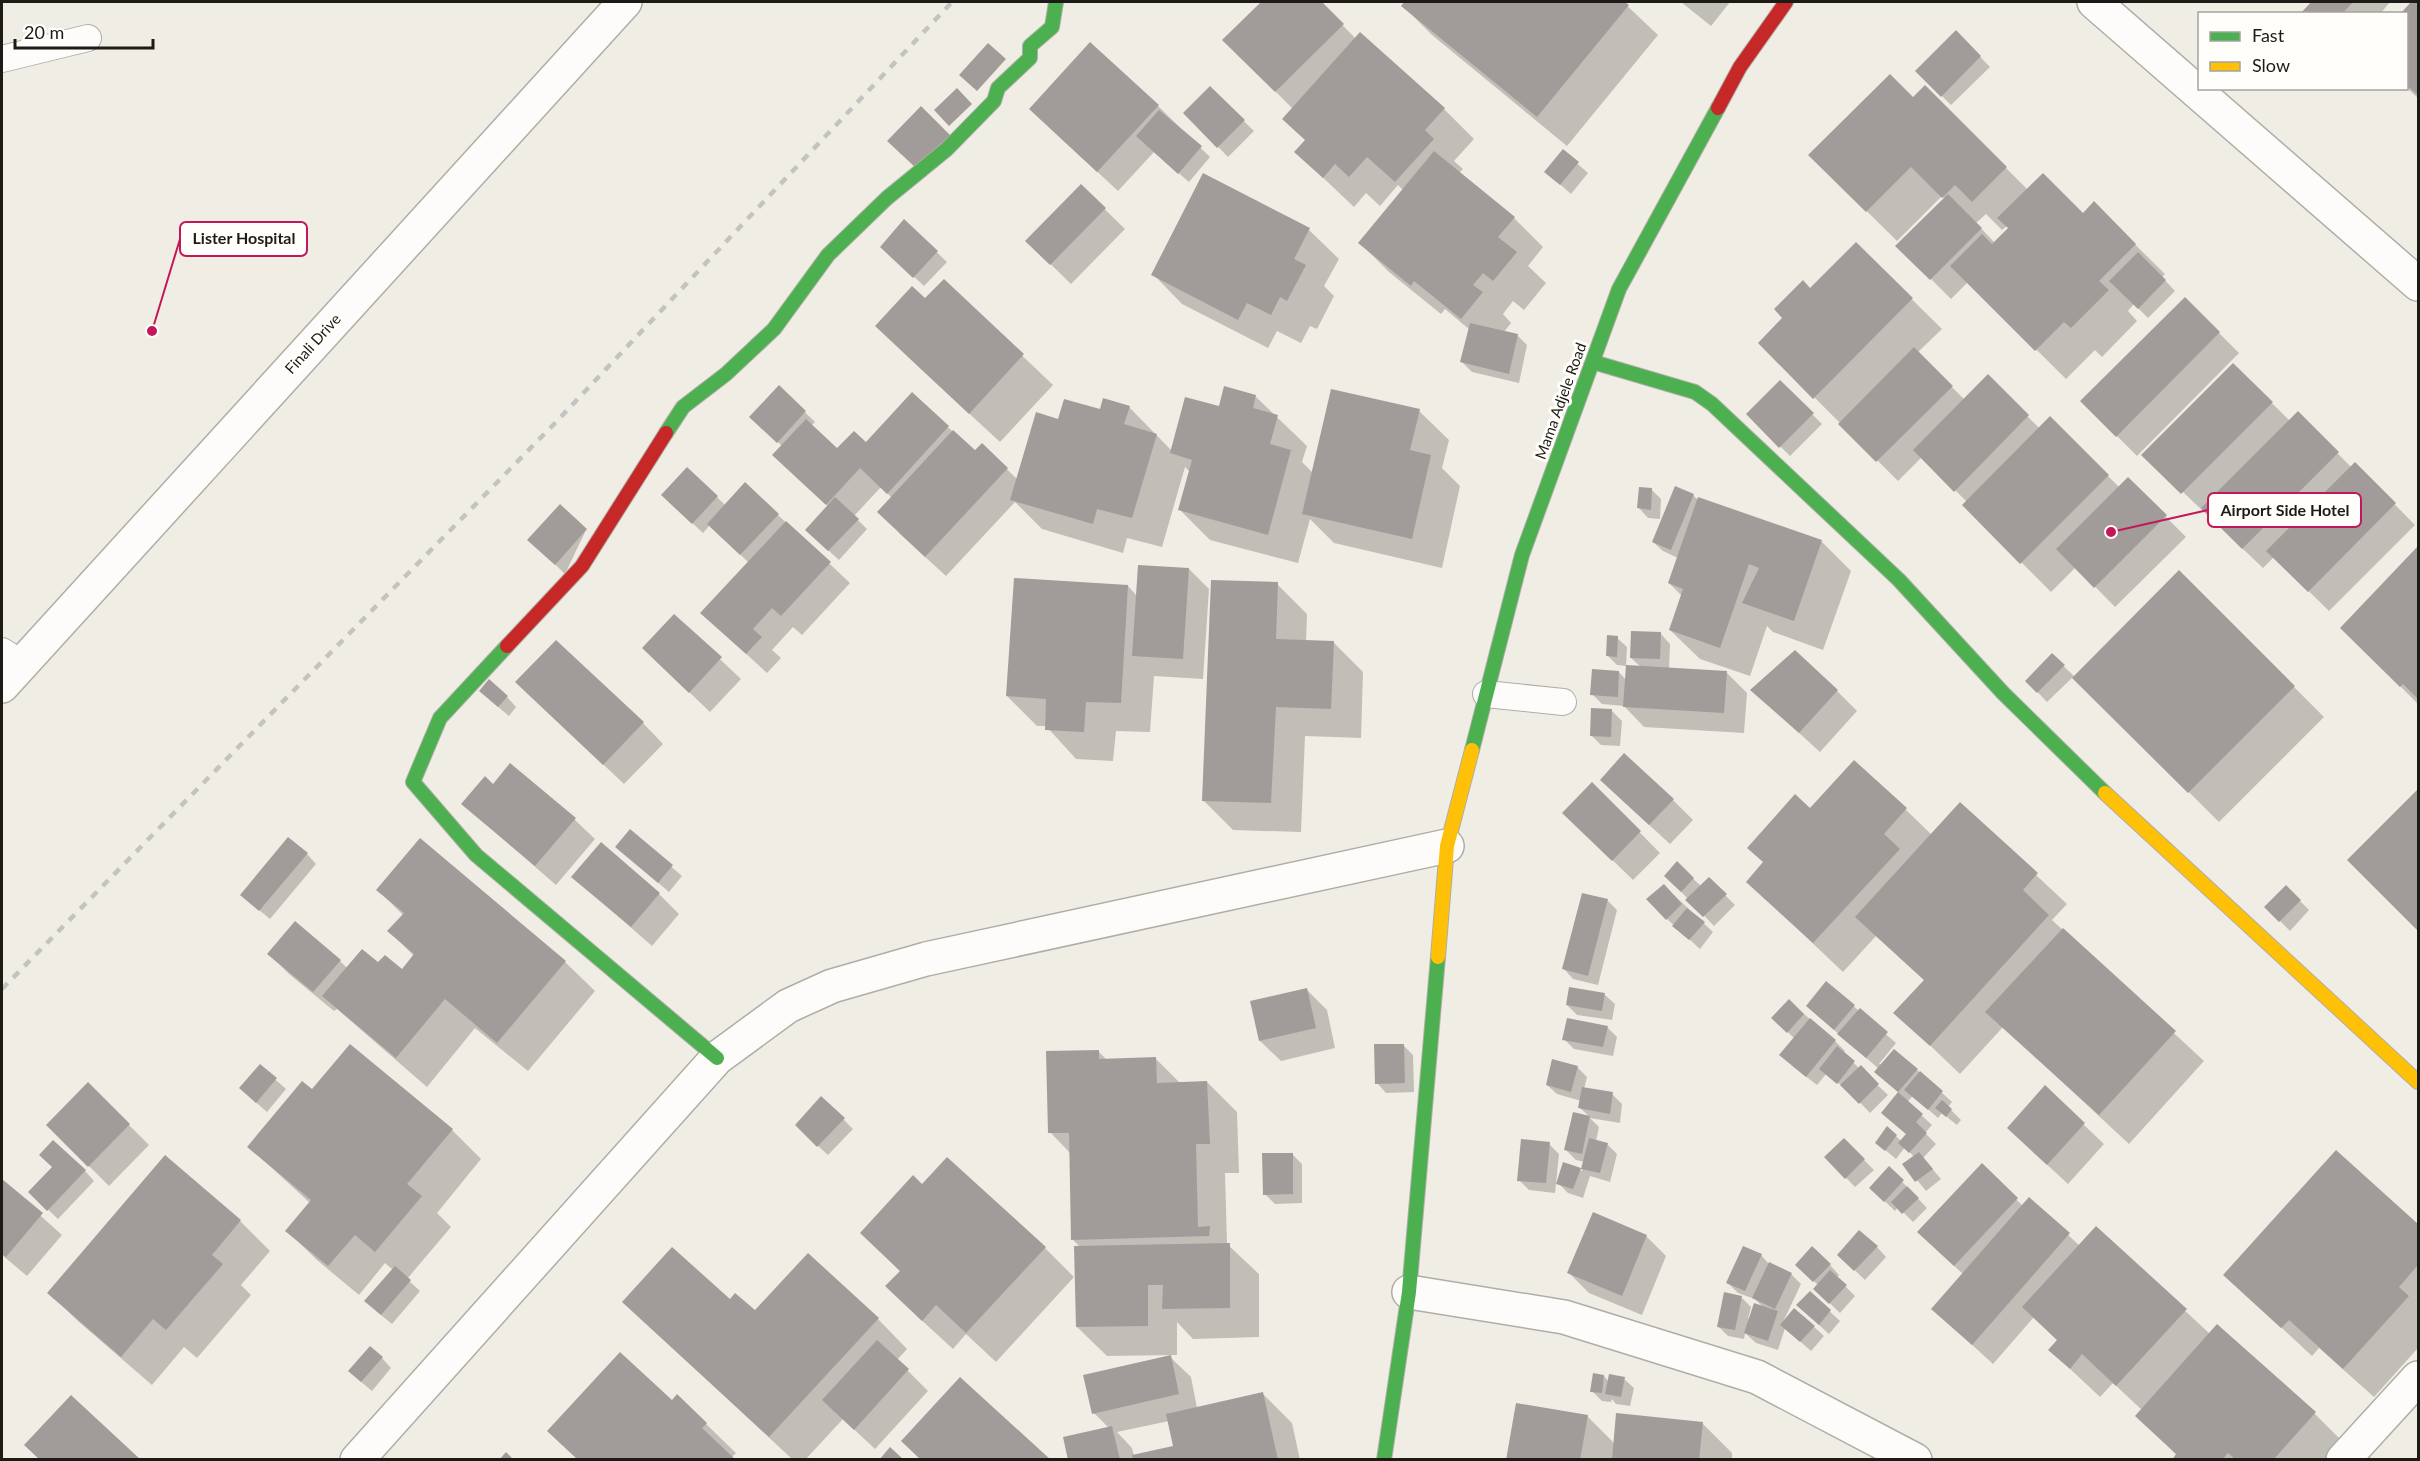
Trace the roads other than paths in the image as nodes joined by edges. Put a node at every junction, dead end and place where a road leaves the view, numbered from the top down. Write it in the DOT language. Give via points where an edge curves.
graph roads {
  1 [pos="625,2"];
  2 [pos="1056,2"];
  3 [pos="1786,2"];
  4 [pos="2094,2"];
  5 [pos="88,38"];
  6 [pos="2,59"];
  7 [pos="2418,284"];
  8 [pos="1593,362"];
  9 [pos="8,667"];
  10 [pos="1486,694"];
  11 [pos="1563,702"];
  12 [pos="1448,846"];
  13 [pos="717,1058"];
  14 [pos="2418,1082"];
  15 [pos="1409,1292"];
  16 [pos="2418,1378"];
  17 [pos="357,1460"];
  18 [pos="1384,1460"];
  19 [pos="1915,1460"];
  20 [pos="2343,1460"];
  1 -- 9 [label="street, Finali Drive"];
  2 -- 13 [label="street" via="1052,27 1030,46 1030,58 998,88 994,101 947,149 887,198 828,255 774,329 683,407 582,566 440,718 413,783 476,855"];
  3 -- 8 [label="street, Mama Adjele Road" via="1740,67 1619,289"];
  4 -- 7 [label="street"];
  5 -- 6 [label="lane"];
  8 -- 10 [label="street, Mama Adjele Road" via="1522,555"];
  8 -- 14 [label="street" via="1695,392 1712,404 1899,580 2003,693 2122,810"];
  10 -- 11 [label="lane"];
  10 -- 12 [label="street, Mama Adjele Road"];
  12 -- 13 [label="street" via="926,959 832,986 788,1006"];
  12 -- 15 [label="street, Mama Adjele Road"];
  13 -- 17 [label="street"];
  15 -- 18 [label="street, Mama Adjele Road"];
  15 -- 19 [label="street" via="1564,1317 1757,1377"];
  16 -- 20 [label="street"];
}
